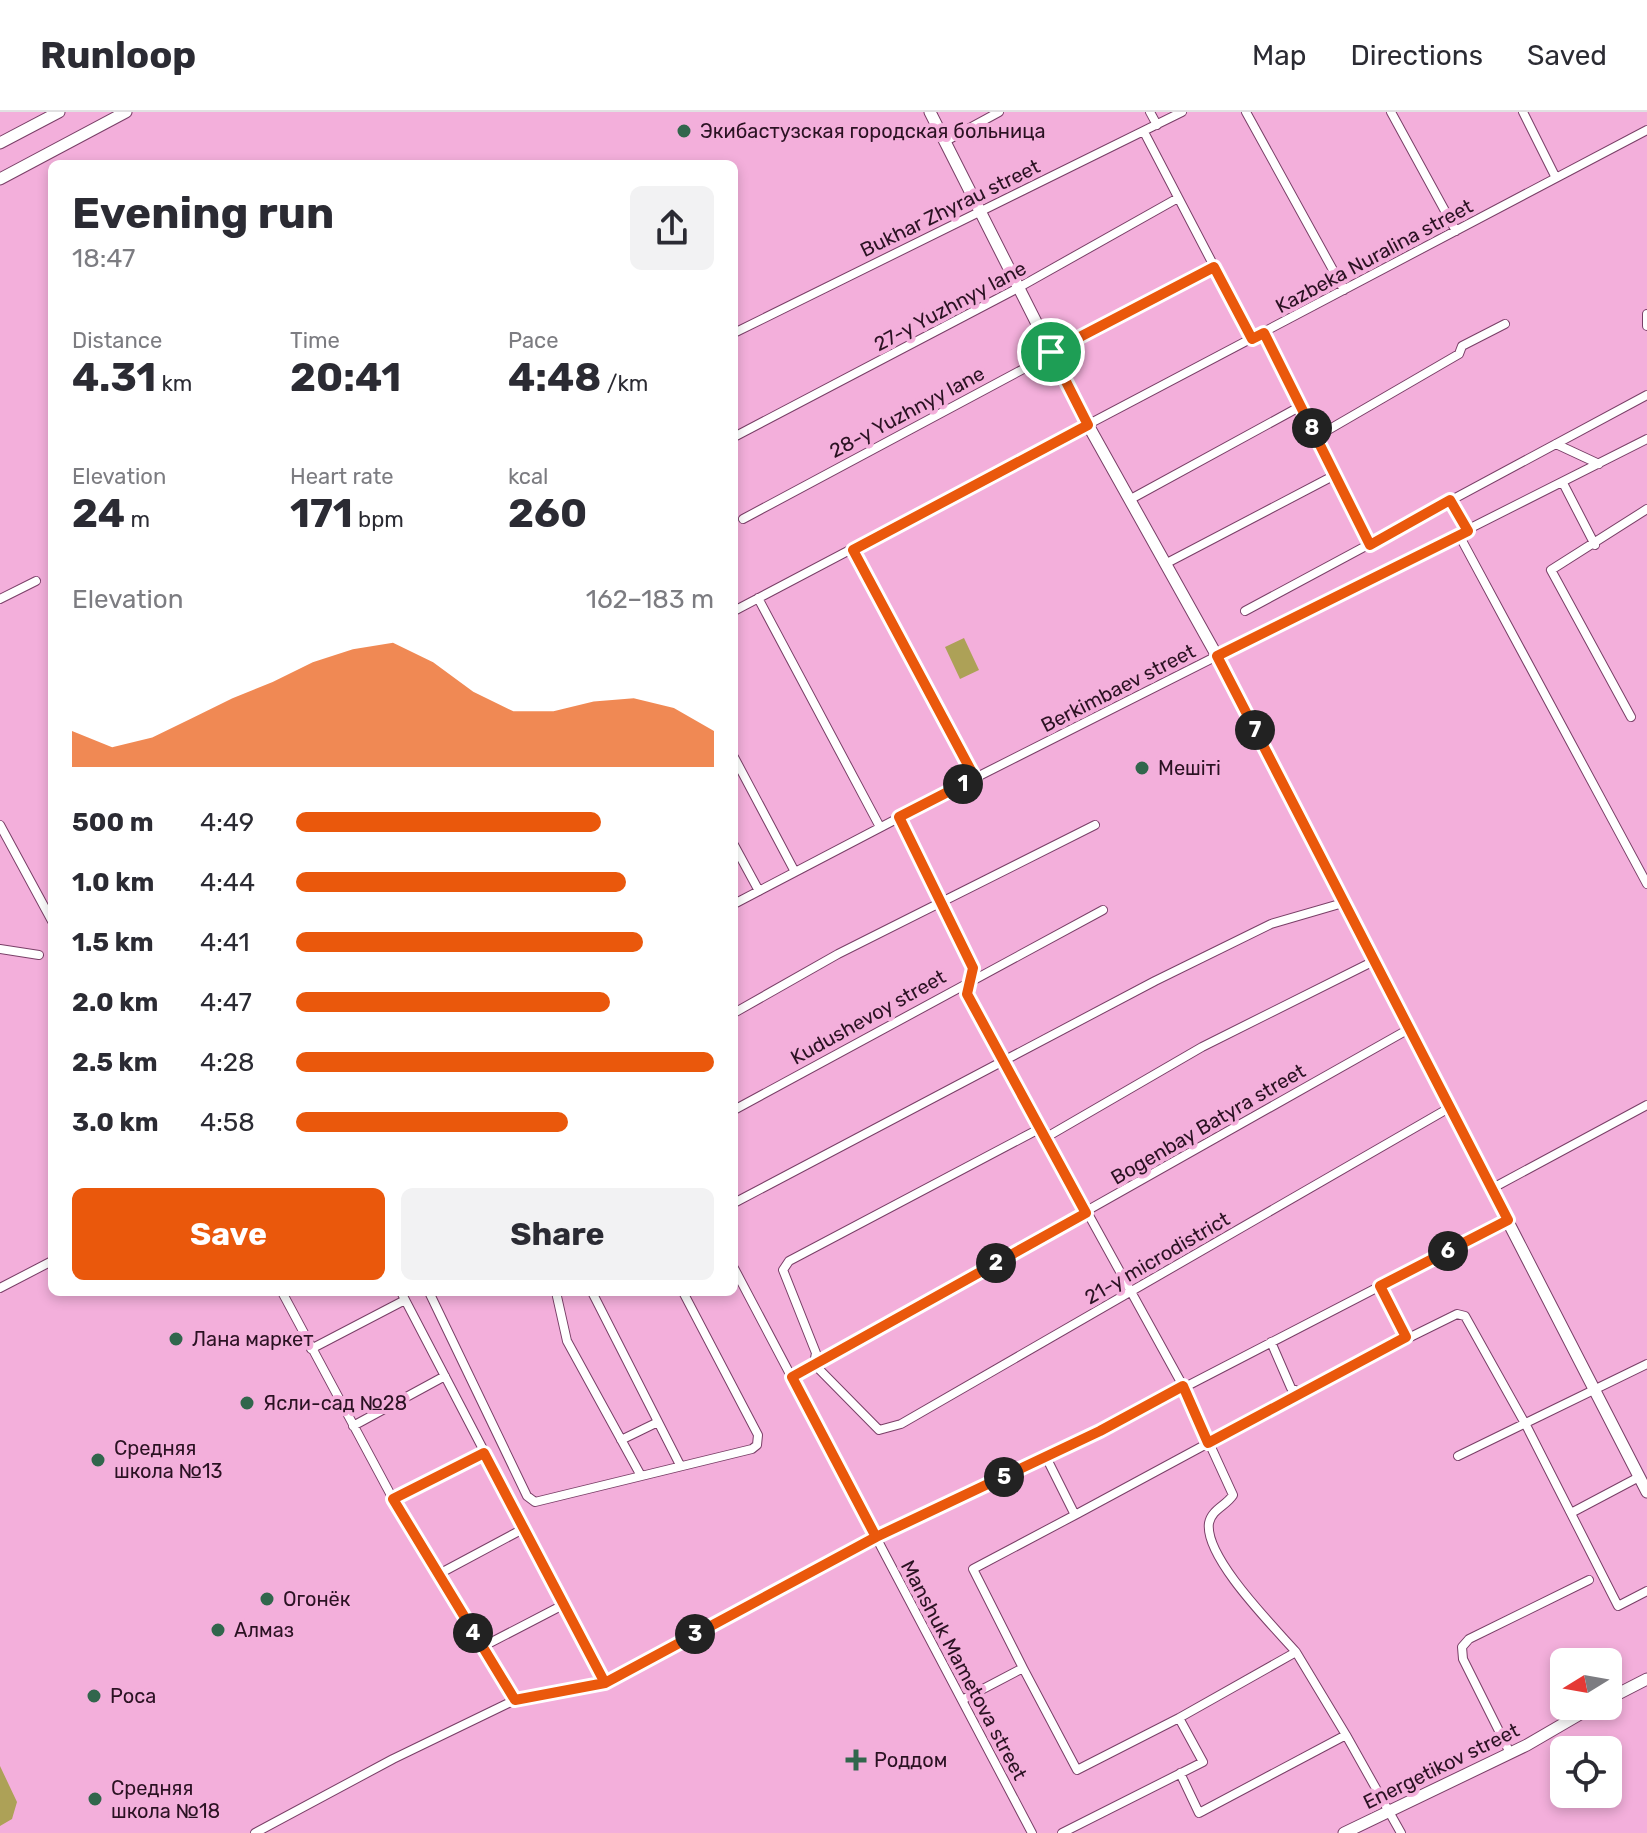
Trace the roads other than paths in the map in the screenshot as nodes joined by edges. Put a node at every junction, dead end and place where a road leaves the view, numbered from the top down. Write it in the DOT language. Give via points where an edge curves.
graph roads {
  1 [pos="59,112"];
  2 [pos="126,112"];
  3 [pos="930,112"];
  4 [pos="999,112"];
  5 [pos="1150,112"];
  6 [pos="1182,112"];
  7 [pos="1246,112"];
  8 [pos="1391,112"];
  9 [pos="1523,112"];
  10 [pos="1157,125"];
  11 [pos="1647,130"];
  12 [pos="1144,132"];
  13 [pos="944,142"];
  14 [pos="0,143"];
  15 [pos="1556,178"];
  16 [pos="0,179"];
  17 [pos="1178,198"];
  18 [pos="978,210"];
  19 [pos="1456,231"];
  20 [pos="1214,267"];
  21 [pos="1018,288"];
  22 [pos="1344,290"];
  23 [pos="1647,314"];
  24 [pos="1505,324"];
  25 [pos="1647,326"];
  26 [pos="738,331"];
  27 [pos="1264,333"];
  28 [pos="1252,339"];
  29 [pos="1051,352"];
  30 [pos="1647,395"];
  31 [pos="1301,406"];
  32 [pos="1088,425"];
  33 [pos="738,435"];
  34 [pos="1316,437"];
  35 [pos="1647,439"];
  36 [pos="1556,444"];
  37 [pos="1599,464"];
  38 [pos="1335,475"];
  39 [pos="1563,483"];
  40 [pos="1129,500"];
  41 [pos="1450,500"];
  42 [pos="1647,509"];
  43 [pos="743,519"];
  44 [pos="1463,533"];
  45 [pos="1370,545"];
  46 [pos="1595,545"];
  47 [pos="853,550"];
  48 [pos="1165,564"];
  49 [pos="36,581"];
  50 [pos="758,598"];
  51 [pos="0,599"];
  52 [pos="738,609"];
  53 [pos="1245,611"];
  54 [pos="1217,656"];
  55 [pos="1631,717"];
  56 [pos="738,765"];
  57 [pos="975,778"];
  58 [pos="899,817"];
  59 [pos="0,825"];
  60 [pos="1095,825"];
  61 [pos="880,827"];
  62 [pos="738,852"];
  63 [pos="795,872"];
  64 [pos="1647,884"];
  65 [pos="759,891"];
  66 [pos="738,902"];
  67 [pos="940,903"];
  68 [pos="1343,903"];
  69 [pos="1103,910"];
  70 [pos="48,914"];
  71 [pos="0,949"];
  72 [pos="39,955"];
  73 [pos="1374,961"];
  74 [pos="973,978"];
  75 [pos="738,1011"];
  76 [pos="1409,1029"];
  77 [pos="1002,1058"];
  78 [pos="1647,1105"];
  79 [pos="738,1108"];
  80 [pos="1449,1108"];
  81 [pos="1039,1129"];
  82 [pos="1045,1138"];
  83 [pos="1491,1189"];
  84 [pos="738,1201"];
  85 [pos="1086,1213"];
  86 [pos="1508,1220"];
  87 [pos="48,1263"];
  88 [pos="738,1276"];
  89 [pos="1380,1286"];
  90 [pos="0,1288"];
  91 [pos="1130,1292"];
  92 [pos="284,1296"];
  93 [pos="403,1296"];
  94 [pos="431,1296"];
  95 [pos="557,1296"];
  96 [pos="594,1296"];
  97 [pos="685,1296"];
  98 [pos="1406,1337"];
  99 [pos="1271,1342"];
  100 [pos="311,1349"];
  101 [pos="814,1364"];
  102 [pos="1647,1364"];
  103 [pos="445,1376"];
  104 [pos="792,1377"];
  105 [pos="1183,1386"];
  106 [pos="1306,1391"];
  107 [pos="1595,1391"];
  108 [pos="658,1422"];
  109 [pos="1526,1424"];
  110 [pos="353,1426"];
  111 [pos="621,1440"];
  112 [pos="1208,1443"];
  113 [pos="484,1453"];
  114 [pos="1458,1456"];
  115 [pos="1046,1457"];
  116 [pos="680,1465"];
  117 [pos="640,1474"];
  118 [pos="1639,1477"];
  119 [pos="1647,1490"];
  120 [pos="393,1499"];
  121 [pos="1571,1513"];
  122 [pos="1075,1515"];
  123 [pos="523,1529"];
  124 [pos="876,1537"];
  125 [pos="437,1575"];
  126 [pos="1589,1580"];
  127 [pos="1647,1591"];
  128 [pos="563,1605"];
  129 [pos="482,1647"];
  130 [pos="1296,1652"];
  131 [pos="1023,1668"];
  132 [pos="1647,1679"];
  133 [pos="605,1683"];
  134 [pos="1622,1692"];
  135 [pos="515,1700"];
  136 [pos="962,1700"];
  137 [pos="1179,1718"];
  138 [pos="1569,1720"];
  139 [pos="1346,1735"];
  140 [pos="1510,1753"];
  141 [pos="1180,1773"];
  142 [pos="1389,1812"];
  143 [pos="255,1833"];
  144 [pos="1032,1833"];
  145 [pos="1062,1833"];
  146 [pos="1344,1833"];
  147 [pos="1401,1833"];
  1 -- 14 [label="main road"];
  2 -- 16 [label="main road"];
  3 -- 13 [label="main road"];
  4 -- 13 [label="street"];
  5 -- 10 [label="street"];
  6 -- 10 [label="street, Bukhar Zhyrau street"];
  7 -- 22 [label="street"];
  8 -- 19 [label="street"];
  9 -- 15 [label="street"];
  10 -- 12 [label="street, Bukhar Zhyrau street"];
  11 -- 15 [label="street, Kazbeka Nuralina street"];
  12 -- 17 [label="street"];
  12 -- 18 [label="street, Bukhar Zhyrau street"];
  13 -- 18 [label="main road"];
  15 -- 19 [label="street, Kazbeka Nuralina street"];
  17 -- 20 [label="street"];
  17 -- 21 [label="street, 27-y Yuzhnyy lane"];
  18 -- 21 [label="main road"];
  18 -- 26 [label="street, Bukhar Zhyrau street"];
  19 -- 22 [label="street, Kazbeka Nuralina street"];
  20 -- 28 [label="street"];
  20 -- 29 [label="street, 28-y Yuzhnyy lane"];
  21 -- 29 [label="main road"];
  21 -- 33 [label="street, 27-y Yuzhnyy lane"];
  22 -- 27 [label="street, Kazbeka Nuralina street"];
  23 -- 25 [label="street"];
  24 -- 34 [label="street"];
  27 -- 28 [label="street, Kazbeka Nuralina street"];
  27 -- 31 [label="street"];
  28 -- 32 [label="street, Kazbeka Nuralina street"];
  29 -- 32 [label="main road"];
  29 -- 43 [label="street, 28-y Yuzhnyy lane"];
  30 -- 36 [label="street"];
  31 -- 34 [label="street"];
  31 -- 40 [label="street"];
  32 -- 40 [label="main road"];
  32 -- 47 [label="street, Kazbeka Nuralina street"];
  34 -- 38 [label="street"];
  35 -- 37 [label="street, Berkimbaev street"];
  36 -- 37 [label="street"];
  36 -- 41 [label="street"];
  37 -- 39 [label="street, Berkimbaev street"];
  38 -- 45 [label="street"];
  38 -- 48 [label="street"];
  39 -- 44 [label="street, Berkimbaev street"];
  39 -- 46 [label="street"];
  40 -- 48 [label="main road"];
  41 -- 44 [label="street"];
  41 -- 45 [label="street"];
  42 -- 46 [label="street"];
  44 -- 54 [label="street, Berkimbaev street"];
  44 -- 64 [label="street"];
  45 -- 53 [label="street"];
  46 -- 55 [label="street" via="1551,570"];
  47 -- 50 [label="street, Kazbeka Nuralina street"];
  47 -- 57 [label="street"];
  48 -- 54 [label="main road"];
  49 -- 51 [label="street"];
  50 -- 52 [label="street, Kazbeka Nuralina street"];
  50 -- 61 [label="street"];
  54 -- 57 [label="street, Berkimbaev street"];
  54 -- 68 [label="main road"];
  56 -- 63 [label="street"];
  57 -- 58 [label="street, Berkimbaev street"];
  58 -- 61 [label="street, Berkimbaev street"];
  58 -- 67 [label="street"];
  59 -- 70 [label="street"];
  60 -- 67 [label="street"];
  61 -- 63 [label="street, Berkimbaev street"];
  62 -- 65 [label="street"];
  63 -- 65 [label="street, Berkimbaev street"];
  65 -- 66 [label="street, Berkimbaev street"];
  67 -- 74 [label="street" via="973,968"];
  67 -- 75 [label="street"];
  68 -- 73 [label="main road"];
  68 -- 77 [label="street" via="1271,924"];
  69 -- 74 [label="street, Kudushevoy street"];
  71 -- 72 [label="street"];
  73 -- 76 [label="main road"];
  73 -- 82 [label="street" via="1202,1047"];
  74 -- 77 [label="street" via="967,994"];
  74 -- 79 [label="street, Kudushevoy street"];
  76 -- 80 [label="main road"];
  76 -- 85 [label="street, Bogenbay Batyra street"];
  77 -- 81 [label="street"];
  77 -- 84 [label="street"];
  78 -- 83 [label="street"];
  80 -- 83 [label="main road"];
  80 -- 91 [label="street, 21-y microdistrict"];
  81 -- 82 [label="street"];
  81 -- 101 [label="street" via="789,1261 783,1270 785,1282 805,1319 816,1353"];
  82 -- 85 [label="street"];
  83 -- 86 [label="main road"];
  85 -- 91 [label="street"];
  85 -- 101 [label="street, Bogenbay Batyra street"];
  86 -- 89 [label="street"];
  86 -- 107 [label="main road"];
  87 -- 90 [label="street"];
  88 -- 104 [label="street, Manshuk Mametova street"];
  89 -- 98 [label="street"];
  89 -- 99 [label="street"];
  91 -- 101 [label="street, 21-y microdistrict" via="901,1424 879,1430"];
  91 -- 105 [label="street"];
  92 -- 100 [label="street"];
  93 -- 100 [label="street"];
  93 -- 103 [label="street"];
  94 -- 117 [label="street" via="530,1501"];
  95 -- 111 [label="street" via="567,1341"];
  96 -- 108 [label="street"];
  97 -- 116 [label="street" via="758,1435 752,1449"];
  98 -- 106 [label="street"];
  98 -- 109 [label="street" via="1457,1314 1465,1316"];
  99 -- 105 [label="street"];
  99 -- 106 [label="street" via="1291,1388"];
  100 -- 110 [label="street"];
  101 -- 104 [label="street, Bogenbay Batyra street"];
  102 -- 107 [label="street"];
  103 -- 110 [label="street"];
  103 -- 113 [label="street"];
  104 -- 124 [label="street, Manshuk Mametova street"];
  105 -- 112 [label="street"];
  105 -- 115 [label="street"];
  106 -- 112 [label="street"];
  107 -- 109 [label="street"];
  107 -- 118 [label="main road"];
  108 -- 111 [label="street"];
  108 -- 116 [label="street"];
  109 -- 114 [label="street"];
  109 -- 121 [label="street"];
  110 -- 120 [label="street"];
  111 -- 117 [label="street"];
  112 -- 122 [label="street"];
  112 -- 130 [label="street" via="1233,1495 1209,1521 1209,1543 1239,1588"];
  113 -- 120 [label="street"];
  113 -- 123 [label="street"];
  115 -- 122 [label="street"];
  115 -- 124 [label="street"];
  116 -- 117 [label="street"];
  118 -- 119 [label="main road"];
  118 -- 121 [label="street"];
  120 -- 125 [label="street"];
  121 -- 127 [label="street" via="1618,1606"];
  122 -- 131 [label="street" via="973,1569"];
  123 -- 125 [label="street"];
  123 -- 128 [label="street"];
  124 -- 133 [label="street"];
  124 -- 136 [label="street, Manshuk Mametova street"];
  125 -- 129 [label="street"];
  126 -- 140 [label="street" via="1462,1647 1463,1659"];
  128 -- 129 [label="street"];
  128 -- 133 [label="street"];
  129 -- 135 [label="street"];
  130 -- 137 [label="street"];
  130 -- 139 [label="street"];
  131 -- 136 [label="street"];
  131 -- 137 [label="street" via="1077,1770"];
  132 -- 134 [label="main road"];
  133 -- 135 [label="street"];
  135 -- 143 [label="street"];
  136 -- 144 [label="street, Manshuk Mametova street"];
  137 -- 141 [label="street" via="1203,1762"];
  138 -- 140 [label="main road, Energetikov street"];
  139 -- 141 [label="street" via="1199,1813"];
  139 -- 142 [label="street"];
  140 -- 142 [label="main road, Energetikov street"];
  141 -- 145 [label="street"];
  142 -- 146 [label="main road, Energetikov street"];
  142 -- 147 [label="street"];
}
